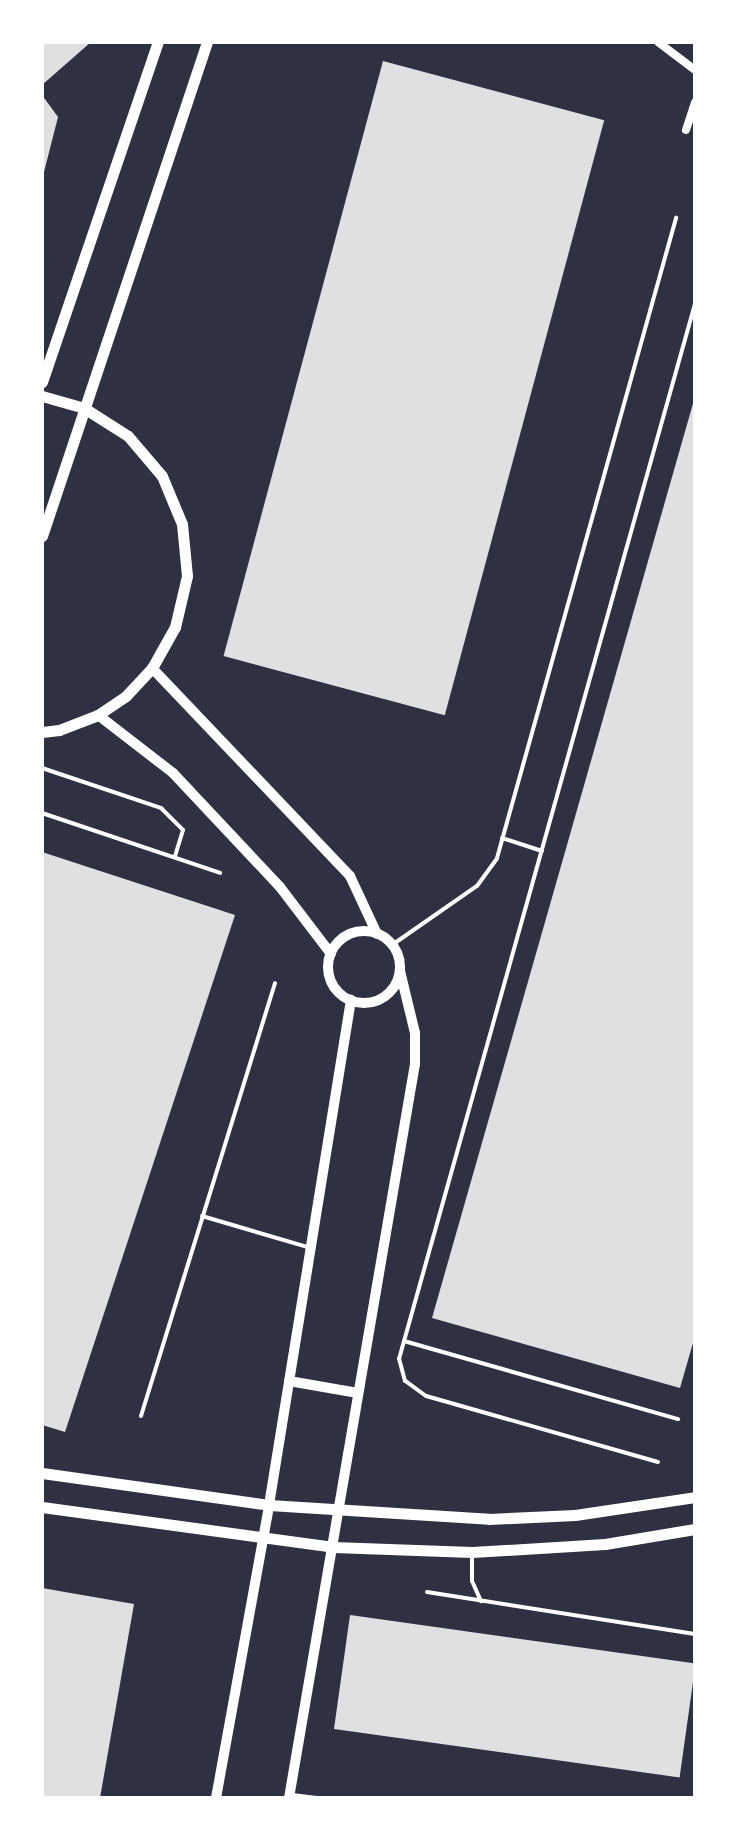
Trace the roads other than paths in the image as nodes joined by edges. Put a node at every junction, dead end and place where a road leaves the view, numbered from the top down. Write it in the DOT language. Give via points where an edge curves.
graph roads {
  1 [pos="158,42"];
  2 [pos="207,42"];
  3 [pos="658,42"];
  4 [pos="695,70"];
  5 [pos="695,102"];
  6 [pos="686,130"];
  7 [pos="676,218"];
  8 [pos="695,304"];
  9 [pos="42,382"];
  10 [pos="42,396"];
  11 [pos="84,408"];
  12 [pos="42,536"];
  13 [pos="152,668"];
  14 [pos="98,715"];
  15 [pos="42,732"];
  16 [pos="42,768"];
  17 [pos="42,813"];
  18 [pos="502,838"];
  19 [pos="542,851"];
  20 [pos="175,858"];
  21 [pos="220,873"];
  22 [pos="377,934"];
  23 [pos="392,945"];
  24 [pos="331,954"];
  25 [pos="400,971"];
  26 [pos="275,983"];
  27 [pos="351,1000"];
  28 [pos="202,1216"];
  29 [pos="311,1248"];
  30 [pos="404,1341"];
  31 [pos="289,1381"];
  32 [pos="358,1393"];
  33 [pos="141,1416"];
  34 [pos="678,1419"];
  35 [pos="658,1462"];
  36 [pos="42,1473"];
  37 [pos="695,1497"];
  38 [pos="269,1505"];
  39 [pos="42,1507"];
  40 [pos="339,1512"];
  41 [pos="695,1529"];
  42 [pos="263,1538"];
  43 [pos="333,1547"];
  44 [pos="472,1552"];
  45 [pos="427,1592"];
  46 [pos="481,1601"];
  47 [pos="695,1634"];
  48 [pos="289,1796"];
  49 [pos="216,1798"];
  50 [pos="317,1798"];
  1 -- 9 [label="main road"];
  2 -- 11 [label="main road"];
  3 -- 4 [label="street"];
  5 -- 6 [label="street"];
  7 -- 18 [label="lane"];
  8 -- 19 [label="lane"];
  10 -- 11 [label="main road"];
  11 -- 12 [label="main road"];
  11 -- 13 [label="main road" via="128,436 162,476 182,524 187,576 175,627"];
  13 -- 14 [label="main road" via="126,696"];
  13 -- 22 [label="street" via="350,876"];
  14 -- 15 [label="main road"];
  14 -- 24 [label="street" via="173,773 280,887"];
  16 -- 20 [label="lane" via="161,808 183,830"];
  17 -- 20 [label="lane"];
  18 -- 19 [label="lane"];
  18 -- 23 [label="lane" via="497,858 477,886"];
  19 -- 30 [label="lane"];
  20 -- 21 [label="lane"];
  22 -- 23 [label="street"];
  22 -- 24 [label="street" via="350,934"];
  23 -- 25 [label="street"];
  24 -- 27 [label="street" via="331,981"];
  25 -- 27 [label="street" via="393,988 378,1000"];
  25 -- 32 [label="street" via="417,1050"];
  26 -- 28 [label="lane"];
  27 -- 29 [label="street"];
  28 -- 29 [label="lane"];
  28 -- 33 [label="lane"];
  29 -- 31 [label="street"];
  30 -- 34 [label="lane"];
  30 -- 35 [label="lane" via="400,1371 413,1390"];
  31 -- 32 [label="street"];
  31 -- 38 [label="street"];
  32 -- 40 [label="street"];
  36 -- 38 [label="main road"];
  37 -- 40 [label="main road" via="575,1515 489,1519"];
  38 -- 40 [label="main road"];
  38 -- 42 [label="street"];
  39 -- 42 [label="main road"];
  40 -- 43 [label="street"];
  41 -- 44 [label="main road" via="605,1544"];
  42 -- 43 [label="main road"];
  42 -- 49 [label="street"];
  43 -- 44 [label="main road"];
  43 -- 48 [label="street"];
  44 -- 46 [label="lane" via="472,1581"];
  45 -- 46 [label="lane"];
  46 -- 47 [label="lane"];
  48 -- 50 [label="lane"];
}
